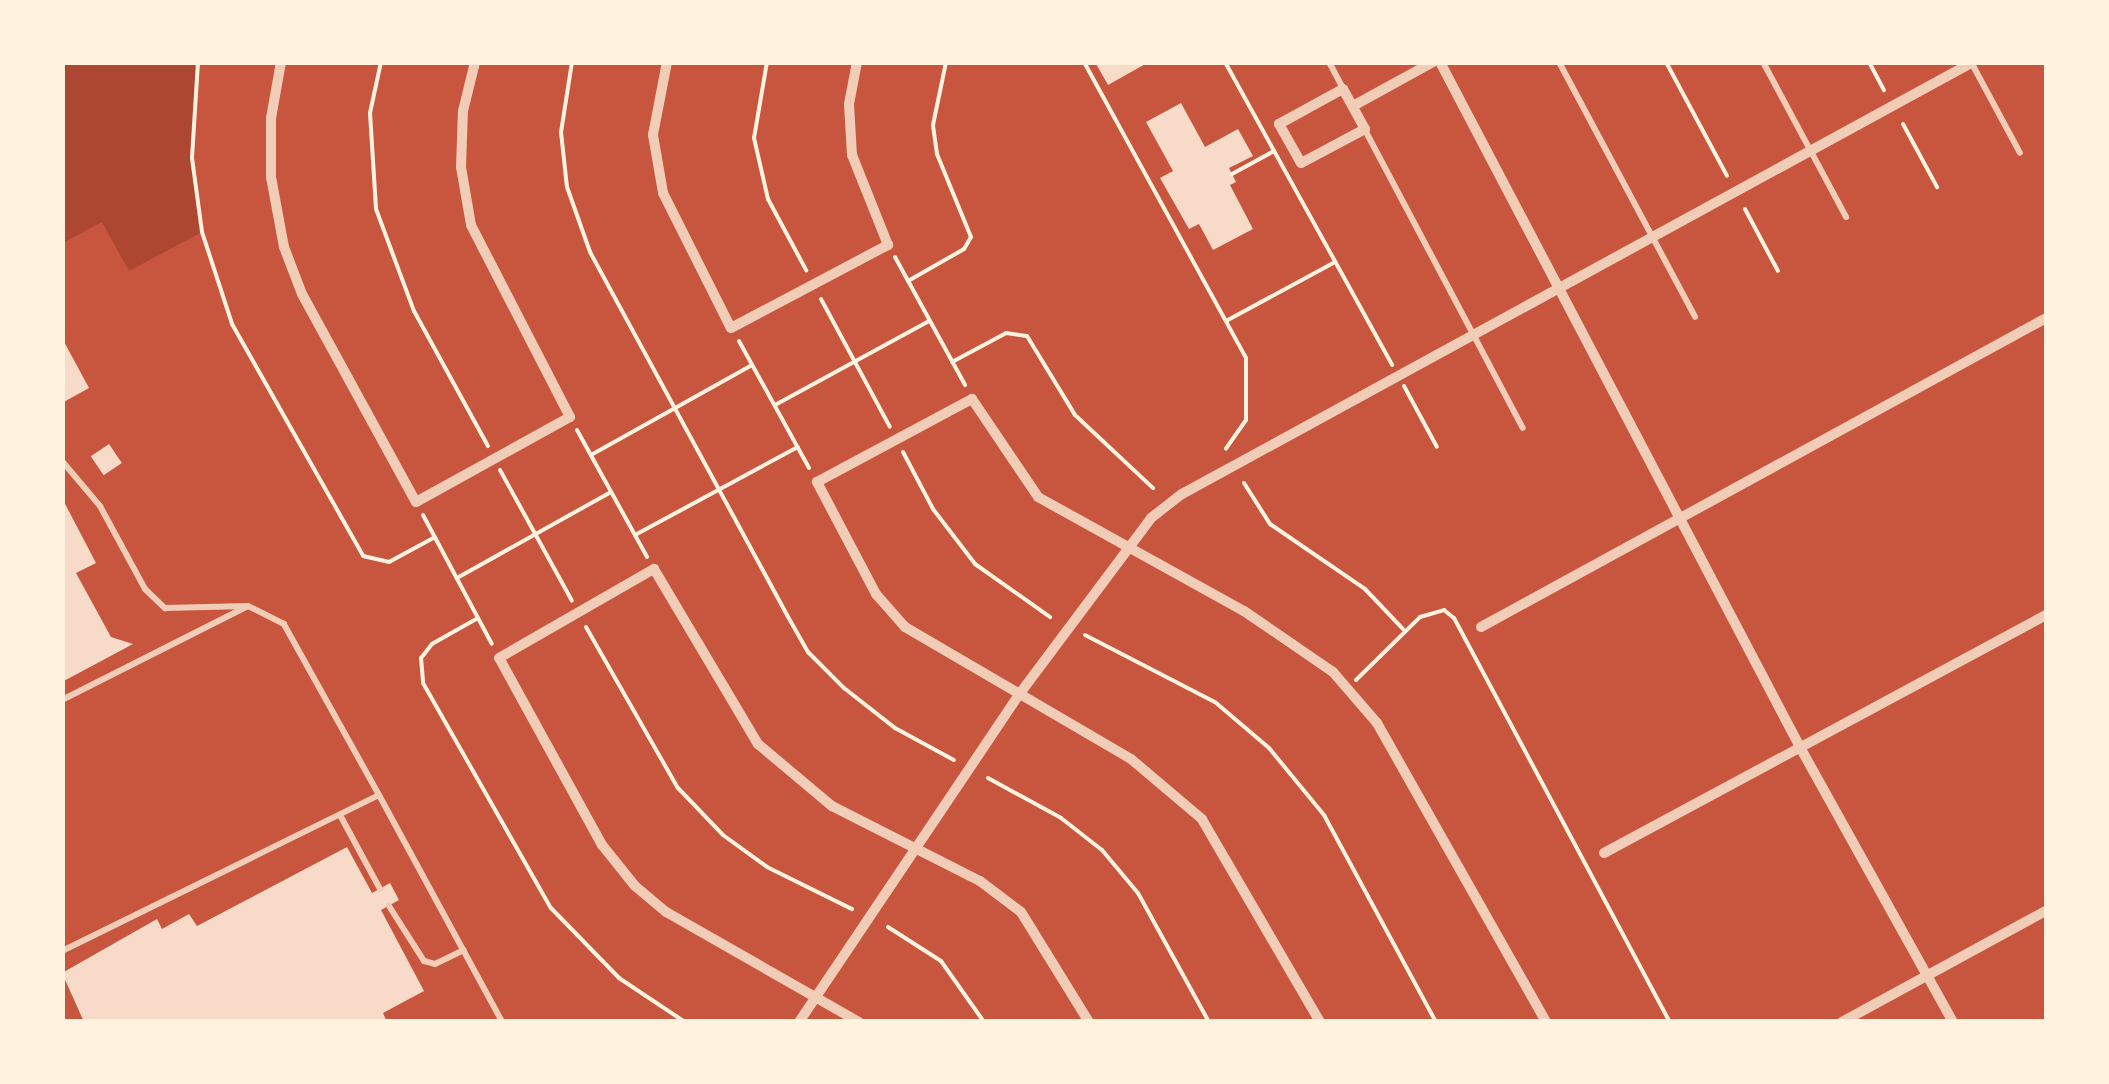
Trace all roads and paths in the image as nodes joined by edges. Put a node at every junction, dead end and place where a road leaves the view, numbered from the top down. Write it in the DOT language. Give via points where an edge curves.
graph roads {
  1 [pos="198,62"];
  2 [pos="281,62"];
  3 [pos="381,62"];
  4 [pos="475,62"];
  5 [pos="572,62"];
  6 [pos="667,62"];
  7 [pos="768,62"];
  8 [pos="857,62"];
  9 [pos="946,62"];
  10 [pos="1084,62"];
  11 [pos="1226,62"];
  12 [pos="1329,62"];
  13 [pos="1436,62"];
  14 [pos="1559,62"];
  15 [pos="1666,62"];
  16 [pos="1764,62"];
  17 [pos="1869,62"];
  18 [pos="1972,63"];
  19 [pos="1343,90"];
  20 [pos="1884,90"];
  21 [pos="1352,106"];
  22 [pos="1903,124"];
  23 [pos="1364,129"];
  24 [pos="1811,150"];
  25 [pos="1274,151"];
  26 [pos="2020,152"];
  27 [pos="1232,174"];
  28 [pos="1727,176"];
  29 [pos="1937,187"];
  30 [pos="1745,210"];
  31 [pos="1846,217"];
  32 [pos="1652,235"];
  33 [pos="888,244"];
  34 [pos="1335,262"];
  35 [pos="1778,271"];
  36 [pos="908,281"];
  37 [pos="813,286"];
  38 [pos="1555,287"];
  39 [pos="1694,316"];
  40 [pos="2046,318"];
  41 [pos="929,321"];
  42 [pos="1226,321"];
  43 [pos="732,328"];
  44 [pos="1473,333"];
  45 [pos="1389,360"];
  46 [pos="854,362"];
  47 [pos="952,362"];
  48 [pos="752,365"];
  49 [pos="1408,393"];
  50 [pos="972,399"];
  51 [pos="774,405"];
  52 [pos="675,408"];
  53 [pos="570,417"];
  54 [pos="1523,428"];
  55 [pos="890,429"];
  56 [pos="895,445"];
  57 [pos="798,447"];
  58 [pos="1437,447"];
  59 [pos="1226,449"];
  60 [pos="490,455"];
  61 [pos="590,455"];
  62 [pos="62,461"];
  63 [pos="500,470"];
  64 [pos="817,482"];
  65 [pos="1244,482"];
  66 [pos="1153,488"];
  67 [pos="719,490"];
  68 [pos="611,492"];
  69 [pos="416,502"];
  70 [pos="1679,520"];
  71 [pos="535,534"];
  72 [pos="635,535"];
  73 [pos="435,537"];
  74 [pos="1124,549"];
  75 [pos="654,568"];
  76 [pos="456,578"];
  77 [pos="248,606"];
  78 [pos="577,612"];
  79 [pos="2046,615"];
  80 [pos="1050,617"];
  81 [pos="478,618"];
  82 [pos="1480,626"];
  83 [pos="1403,629"];
  84 [pos="1085,635"];
  85 [pos="499,658"];
  86 [pos="1347,689"];
  87 [pos="1018,696"];
  88 [pos="62,700"];
  89 [pos="1801,749"];
  90 [pos="954,760"];
  91 [pos="988,778"];
  92 [pos="379,795"];
  93 [pos="340,815"];
  94 [pos="919,851"];
  95 [pos="1604,853"];
  96 [pos="380,889"];
  97 [pos="389,906"];
  98 [pos="852,909"];
  99 [pos="2046,911"];
  100 [pos="888,927"];
  101 [pos="464,950"];
  102 [pos="62,951"];
  103 [pos="1928,976"];
  104 [pos="815,997"];
  105 [pos="502,1022"];
  106 [pos="686,1022"];
  107 [pos="799,1022"];
  108 [pos="859,1022"];
  109 [pos="984,1022"];
  110 [pos="1089,1022"];
  111 [pos="1210,1022"];
  112 [pos="1320,1022"];
  113 [pos="1436,1022"];
  114 [pos="1546,1022"];
  115 [pos="1670,1022"];
  116 [pos="1842,1022"];
  117 [pos="1952,1022"];
  1 -- 73 [label="path" via="192,158 202,232 232,324 362,556 389,562"];
  2 -- 69 [label="street" via="271,118 271,177 284,247 302,294"];
  3 -- 60 [label="path" via="370,113 376,209 414,312"];
  4 -- 53 [label="street" via="462,111 461,167 471,225"];
  5 -- 52 [label="path" via="561,132 567,186 590,252"];
  6 -- 43 [label="street" via="653,135 663,193"];
  7 -- 37 [label="path" via="754,138 768,199"];
  8 -- 33 [label="street" via="849,104 852,155"];
  9 -- 36 [label="path" via="936,94 935,140 971,236 964,250"];
  10 -- 42 [label="path"];
  11 -- 25 [label="path"];
  12 -- 19 [label="lane"];
  13 -- 21 [label="street"];
  13 -- 38 [label="street"];
  14 -- 32 [label="lane"];
  15 -- 28 [label="path"];
  16 -- 24 [label="lane"];
  17 -- 20 [label="path"];
  18 -- 24 [label="street"];
  18 -- 26 [label="lane"];
  19 -- 21 [label="street"];
  19 -- 23 [label="street" via="1280,124 1301,163"];
  21 -- 23 [label="street"];
  22 -- 29 [label="path"];
  23 -- 44 [label="lane"];
  24 -- 31 [label="lane"];
  24 -- 32 [label="street"];
  25 -- 27 [label="path"];
  25 -- 34 [label="path"];
  30 -- 35 [label="path"];
  32 -- 38 [label="street"];
  32 -- 39 [label="lane"];
  33 -- 36 [label="path"];
  33 -- 37 [label="street"];
  34 -- 42 [label="path"];
  34 -- 45 [label="path"];
  36 -- 41 [label="path"];
  37 -- 43 [label="street"];
  37 -- 46 [label="path"];
  38 -- 44 [label="street"];
  38 -- 70 [label="street"];
  40 -- 70 [label="street"];
  41 -- 46 [label="path"];
  41 -- 47 [label="path"];
  42 -- 59 [label="path" via="1246,358 1250,398 1246,420"];
  43 -- 48 [label="path"];
  44 -- 54 [label="lane"];
  44 -- 74 [label="street" via="1182,494"];
  46 -- 51 [label="path"];
  46 -- 55 [label="path"];
  47 -- 50 [label="path"];
  47 -- 66 [label="path" via="1006,332 1027,336 1075,415"];
  48 -- 51 [label="path"];
  48 -- 52 [label="path"];
  49 -- 58 [label="path"];
  50 -- 56 [label="street"];
  50 -- 74 [label="street" via="1038,497"];
  51 -- 57 [label="path"];
  52 -- 61 [label="path"];
  52 -- 67 [label="path"];
  53 -- 60 [label="street"];
  53 -- 61 [label="path"];
  56 -- 64 [label="street"];
  56 -- 80 [label="path" via="975,564"];
  57 -- 64 [label="path"];
  57 -- 67 [label="path"];
  60 -- 69 [label="street"];
  61 -- 68 [label="path"];
  62 -- 77 [label="lane" via="100,506 145,589 165,608"];
  63 -- 71 [label="path"];
  64 -- 87 [label="street" via="876,594 904,627"];
  65 -- 83 [label="path" via="1270,524 1365,589"];
  67 -- 72 [label="path"];
  67 -- 90 [label="path" via="808,652 895,728"];
  68 -- 71 [label="path"];
  68 -- 72 [label="path"];
  69 -- 73 [label="path"];
  70 -- 82 [label="street"];
  70 -- 89 [label="street"];
  71 -- 76 [label="path"];
  71 -- 78 [label="path"];
  72 -- 75 [label="path"];
  73 -- 76 [label="path"];
  74 -- 86 [label="street" via="1290,639"];
  74 -- 87 [label="street"];
  75 -- 78 [label="street"];
  75 -- 94 [label="street" via="758,744 832,806"];
  76 -- 81 [label="path"];
  77 -- 88 [label="lane"];
  77 -- 92 [label="lane" via="284,624"];
  78 -- 85 [label="street"];
  78 -- 98 [label="path" via="678,788 723,835 767,867"];
  79 -- 89 [label="street"];
  81 -- 85 [label="path"];
  81 -- 106 [label="path" via="432,644 421,658 423,683 551,908 620,978"];
  83 -- 86 [label="path"];
  83 -- 115 [label="path" via="1436,611 1454,618"];
  84 -- 113 [label="path" via="1215,702 1269,748 1324,815"];
  85 -- 104 [label="street" via="602,844 634,886 666,912"];
  86 -- 114 [label="street" via="1407,773"];
  87 -- 94 [label="street"];
  87 -- 112 [label="street" via="1131,759 1202,819"];
  89 -- 95 [label="street"];
  89 -- 103 [label="street"];
  91 -- 111 [label="path" via="1062,818 1102,850 1138,893"];
  92 -- 93 [label="lane"];
  92 -- 101 [label="lane"];
  93 -- 96 [label="lane"];
  93 -- 102 [label="lane"];
  94 -- 104 [label="street"];
  94 -- 110 [label="street" via="980,881 1021,912"];
  97 -- 101 [label="lane" via="424,960 435,964"];
  99 -- 103 [label="street"];
  100 -- 109 [label="path" via="941,962"];
  101 -- 105 [label="lane"];
  103 -- 116 [label="street"];
  103 -- 117 [label="street"];
  104 -- 107 [label="street"];
  104 -- 108 [label="street"];
}
